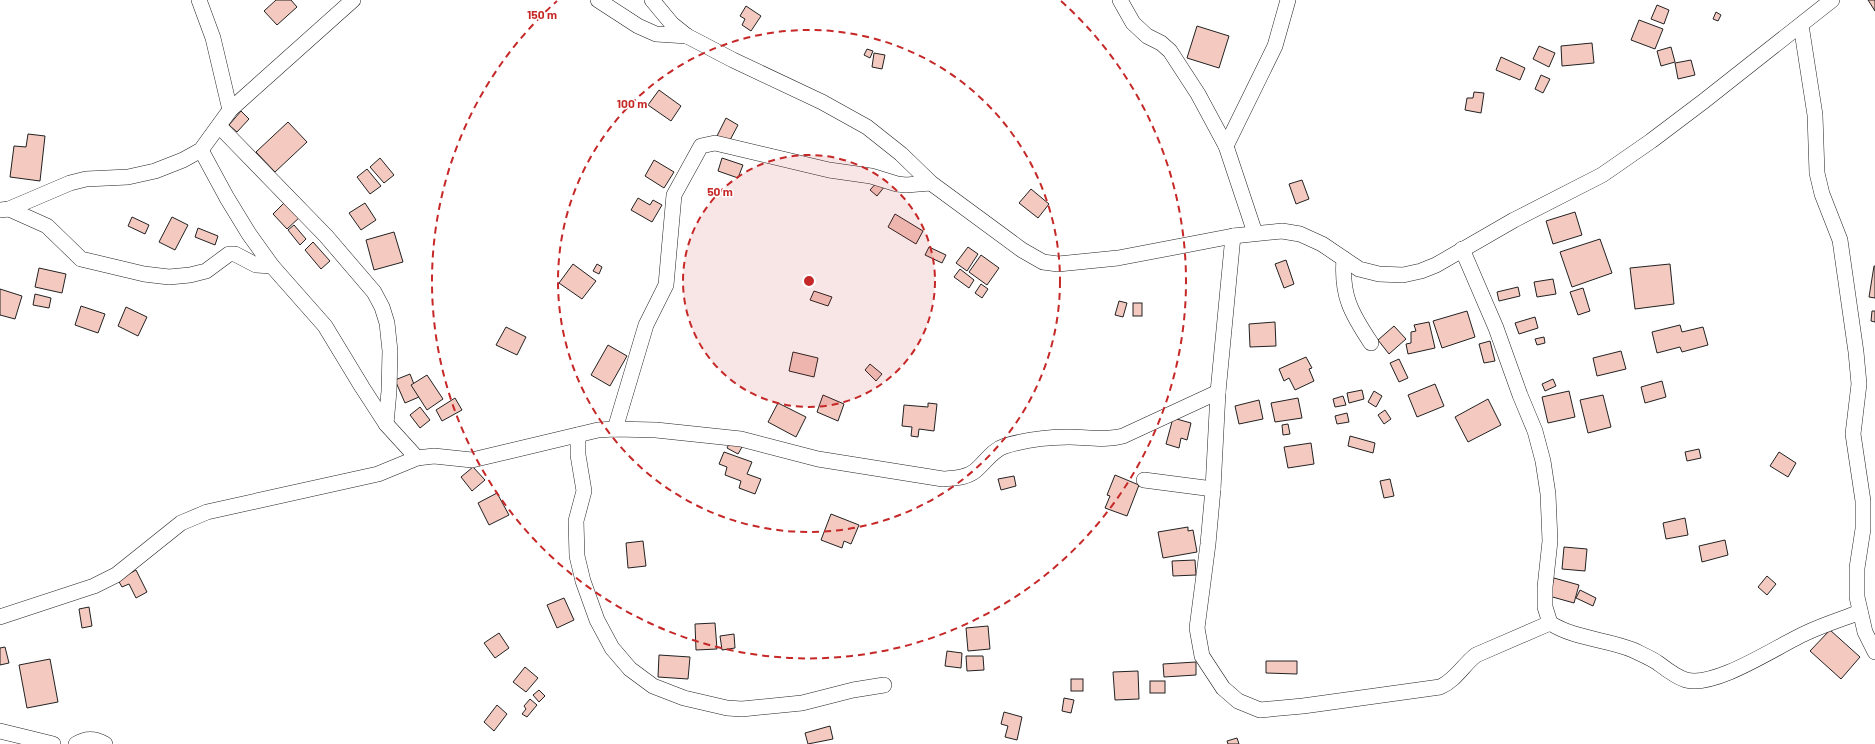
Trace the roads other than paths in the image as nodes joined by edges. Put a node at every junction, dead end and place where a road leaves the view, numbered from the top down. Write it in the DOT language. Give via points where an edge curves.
graph roads {
  1 [pos="199,0"];
  2 [pos="353,0"];
  3 [pos="598,0"];
  4 [pos="652,0"];
  5 [pos="1120,0"];
  6 [pos="1288,0"];
  7 [pos="1832,0"];
  8 [pos="1801,25"];
  9 [pos="688,36"];
  10 [pos="230,110"];
  11 [pos="219,126"];
  12 [pos="1226,146"];
  13 [pos="201,150"];
  14 [pos="930,183"];
  15 [pos="4,210"];
  16 [pos="1255,233"];
  17 [pos="1233,236"];
  18 [pos="1462,249"];
  19 [pos="1344,259"];
  20 [pos="272,266"];
  21 [pos="1371,343"];
  22 [pos="1218,392"];
  23 [pos="386,424"];
  24 [pos="615,429"];
  25 [pos="578,435"];
  26 [pos="417,458"];
  27 [pos="1144,480"];
  28 [pos="1214,489"];
  29 [pos="1860,612"];
  30 [pos="0,616"];
  31 [pos="1550,623"];
  32 [pos="1875,652"];
  33 [pos="884,685"];
  34 [pos="0,731"];
  35 [pos="53,744"];
  36 [pos="76,744"];
  37 [pos="105,744"];
  1 -- 10 [label="street" via="213,38"];
  2 -- 10 [label="street"];
  3 -- 9 [label="street" via="638,26 656,34"];
  4 -- 9 [label="street" via="672,24"];
  5 -- 12 [label="street" via="1133,23 1170,51 1198,94"];
  6 -- 12 [label="street" via="1275,46"];
  7 -- 8 [label="street"];
  8 -- 18 [label="street" via="1602,175"];
  8 -- 29 [label="street" via="1815,115 1817,173 1822,194 1840,240 1856,352 1859,384 1853,434 1863,501 1863,529 1857,568"];
  9 -- 14 [label="street" via="852,118 882,138"];
  10 -- 11 [label="street"];
  11 -- 13 [label="street"];
  11 -- 23 [label="street" via="326,236 374,292 382,307 390,351 390,391"];
  12 -- 16 [label="street"];
  13 -- 15 [label="street" via="155,171 128,177 86,179 70,183"];
  13 -- 20 [label="street" via="249,234"];
  14 -- 17 [label="street" via="1022,250 1043,262 1058,264 1118,258"];
  14 -- 24 [label="street" via="897,184 871,176 829,170 715,143 701,146 674,195 666,285 646,324"];
  15 -- 20 [label="street" via="42,223 53,230 81,259 144,274 169,277 190,275 206,271 225,255 235,254 256,265"];
  16 -- 17 [label="street"];
  16 -- 19 [label="street" via="1300,234 1322,244"];
  17 -- 22 [label="street"];
  18 -- 19 [label="street" via="1421,272 1403,274 1379,274 1359,268"];
  18 -- 31 [label="street" via="1496,328 1544,461 1550,541 1545,587"];
  19 -- 21 [label="street" via="1345,295 1352,314"];
  20 -- 23 [label="street" via="326,326"];
  22 -- 24 [label="street" via="1123,436 1111,439 1045,438 1004,446 974,471 962,477 943,479 825,461 741,439 656,430"];
  22 -- 28 [label="street"];
  23 -- 26 [label="street"];
  24 -- 25 [label="street"];
  25 -- 26 [label="street" via="472,460 434,456"];
  25 -- 33 [label="street" via="578,455 584,491 576,522 577,556 597,620 612,648 630,669 653,686 684,698 726,708 742,709 802,703"];
  26 -- 30 [label="street" via="378,474 194,516 181,522 116,575 87,589"];
  27 -- 28 [label="street"];
  28 -- 31 [label="street" via="1197,628 1198,642 1202,656 1223,688 1238,701 1260,710 1440,687 1450,682 1466,662 1476,656"];
  29 -- 31 [label="street" via="1806,632 1729,672 1696,682 1685,680 1633,650 1573,634"];
  29 -- 32 [label="street" via="1865,632"];
  34 -- 35 [label="street"];
  36 -- 37 [label="street" via="89,739"];
}
